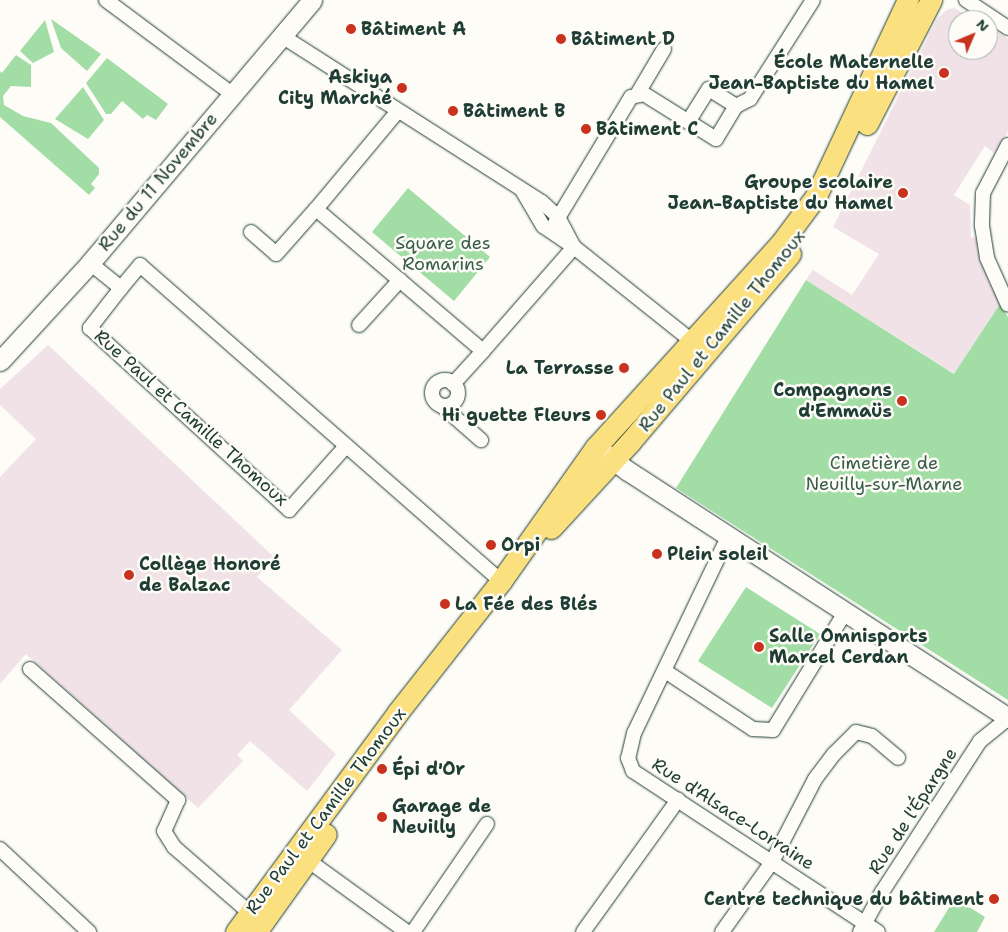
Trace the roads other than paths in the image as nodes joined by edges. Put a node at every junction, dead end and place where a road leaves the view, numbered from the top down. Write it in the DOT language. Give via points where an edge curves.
graph roads {
  1 [pos="106,0"];
  2 [pos="312,0"];
  3 [pos="812,0"];
  4 [pos="908,0"];
  5 [pos="931,0"];
  6 [pos="966,0"];
  7 [pos="1008,28"];
  8 [pos="282,36"];
  9 [pos="664,48"];
  10 [pos="638,93"];
  11 [pos="232,94"];
  12 [pos="736,106"];
  13 [pos="398,112"];
  14 [pos="688,122"];
  15 [pos="1008,145"];
  16 [pos="522,190"];
  17 [pos="316,209"];
  18 [pos="558,217"];
  19 [pos="251,232"];
  20 [pos="551,232"];
  21 [pos="574,247"];
  22 [pos="90,263"];
  23 [pos="400,280"];
  24 [pos="122,288"];
  25 [pos="1008,306"];
  26 [pos="360,325"];
  27 [pos="693,342"];
  28 [pos="483,351"];
  29 [pos="0,360"];
  30 [pos="453,384"];
  31 [pos="442,406"];
  32 [pos="481,440"];
  33 [pos="346,446"];
  34 [pos="596,447"];
  35 [pos="615,460"];
  36 [pos="728,536"];
  37 [pos="501,581"];
  38 [pos="846,612"];
  39 [pos="30,669"];
  40 [pos="665,671"];
  41 [pos="1008,718"];
  42 [pos="898,758"];
  43 [pos="678,800"];
  44 [pos="487,824"];
  45 [pos="0,849"];
  46 [pos="301,856"];
  47 [pos="772,862"];
  48 [pos="253,922"];
  49 [pos="863,928"];
  50 [pos="89,932"];
  51 [pos="236,932"];
  52 [pos="407,932"];
  53 [pos="413,932"];
  54 [pos="583,932"];
  55 [pos="722,932"];
  56 [pos="878,932"];
  1 -- 11 [label="street"];
  2 -- 8 [label="street, Rue du 11 Novembre"];
  3 -- 12 [label="street" via="750,99"];
  4 -- 27 [label="main road, Rue Paul et Camille Thomoux" via="816,196 781,243"];
  5 -- 35 [label="main road, Rue Paul et Camille Thomoux" via="836,183 789,255"];
  6 -- 7 [label="street"];
  8 -- 11 [label="street, Rue du 11 Novembre"];
  8 -- 13 [label="street"];
  9 -- 10 [label="street"];
  10 -- 14 [label="street"];
  10 -- 18 [label="street" via="631,97"];
  11 -- 22 [label="street, Rue du 11 Novembre"];
  12 -- 14 [label="street" via="709,89"];
  12 -- 14 [label="street" via="716,139"];
  13 -- 16 [label="street"];
  13 -- 17 [label="street"];
  15 -- 25 [label="street" via="983,193 982,226 987,258"];
  16 -- 18 [label="street"];
  16 -- 20 [label="street" via="542,226"];
  17 -- 19 [label="street" via="276,254"];
  17 -- 23 [label="street"];
  18 -- 20 [label="street"];
  18 -- 21 [label="street"];
  20 -- 21 [label="street"];
  21 -- 27 [label="street"];
  21 -- 28 [label="street"];
  22 -- 24 [label="street"];
  22 -- 29 [label="street, Rue du 11 Novembre"];
  23 -- 26 [label="street"];
  23 -- 28 [label="street"];
  24 -- 33 [label="street, Rue Paul et Camille Thomoux" via="140,266"];
  24 -- 33 [label="street, Rue Paul et Camille Thomoux" via="90,328 289,510"];
  27 -- 34 [label="main road, Rue Paul et Camille Thomoux"];
  28 -- 30 [label="street"];
  30 -- 31 [label="street" via="458,389 458,400 452,406"];
  30 -- 31 [label="street" via="448,380 439,381 432,387 433,399"];
  31 -- 32 [label="street"];
  33 -- 37 [label="street, Rue Paul et Camille Thomoux"];
  34 -- 35 [label="street"];
  34 -- 37 [label="main road, Rue Paul et Camille Thomoux"];
  35 -- 36 [label="street"];
  35 -- 37 [label="main road, Rue Paul et Camille Thomoux"];
  36 -- 38 [label="street"];
  36 -- 40 [label="street, Rue d'Alsace-Lorraine"];
  37 -- 46 [label="main road, Rue Paul et Camille Thomoux" via="398,712"];
  38 -- 40 [label="street" via="773,730 753,729"];
  38 -- 41 [label="street"];
  39 -- 48 [label="street" via="178,800 164,831 174,847"];
  40 -- 43 [label="street, Rue d'Alsace-Lorraine" via="634,732 628,758 633,771"];
  41 -- 49 [label="street, Rue de l'Épargne" via="980,742 882,892"];
  42 -- 47 [label="street" via="872,736 856,732 815,780"];
  43 -- 47 [label="street, Rue d'Alsace-Lorraine"];
  43 -- 54 [label="street"];
  44 -- 53 [label="street"];
  45 -- 50 [label="street"];
  46 -- 48 [label="main road, Rue Paul et Camille Thomoux"];
  46 -- 52 [label="street"];
  47 -- 49 [label="street, Rue d'Alsace-Lorraine"];
  47 -- 55 [label="street"];
  48 -- 51 [label="main road, Rue Paul et Camille Thomoux"];
  49 -- 56 [label="street, Rue d'Alsace-Lorraine"];
}
